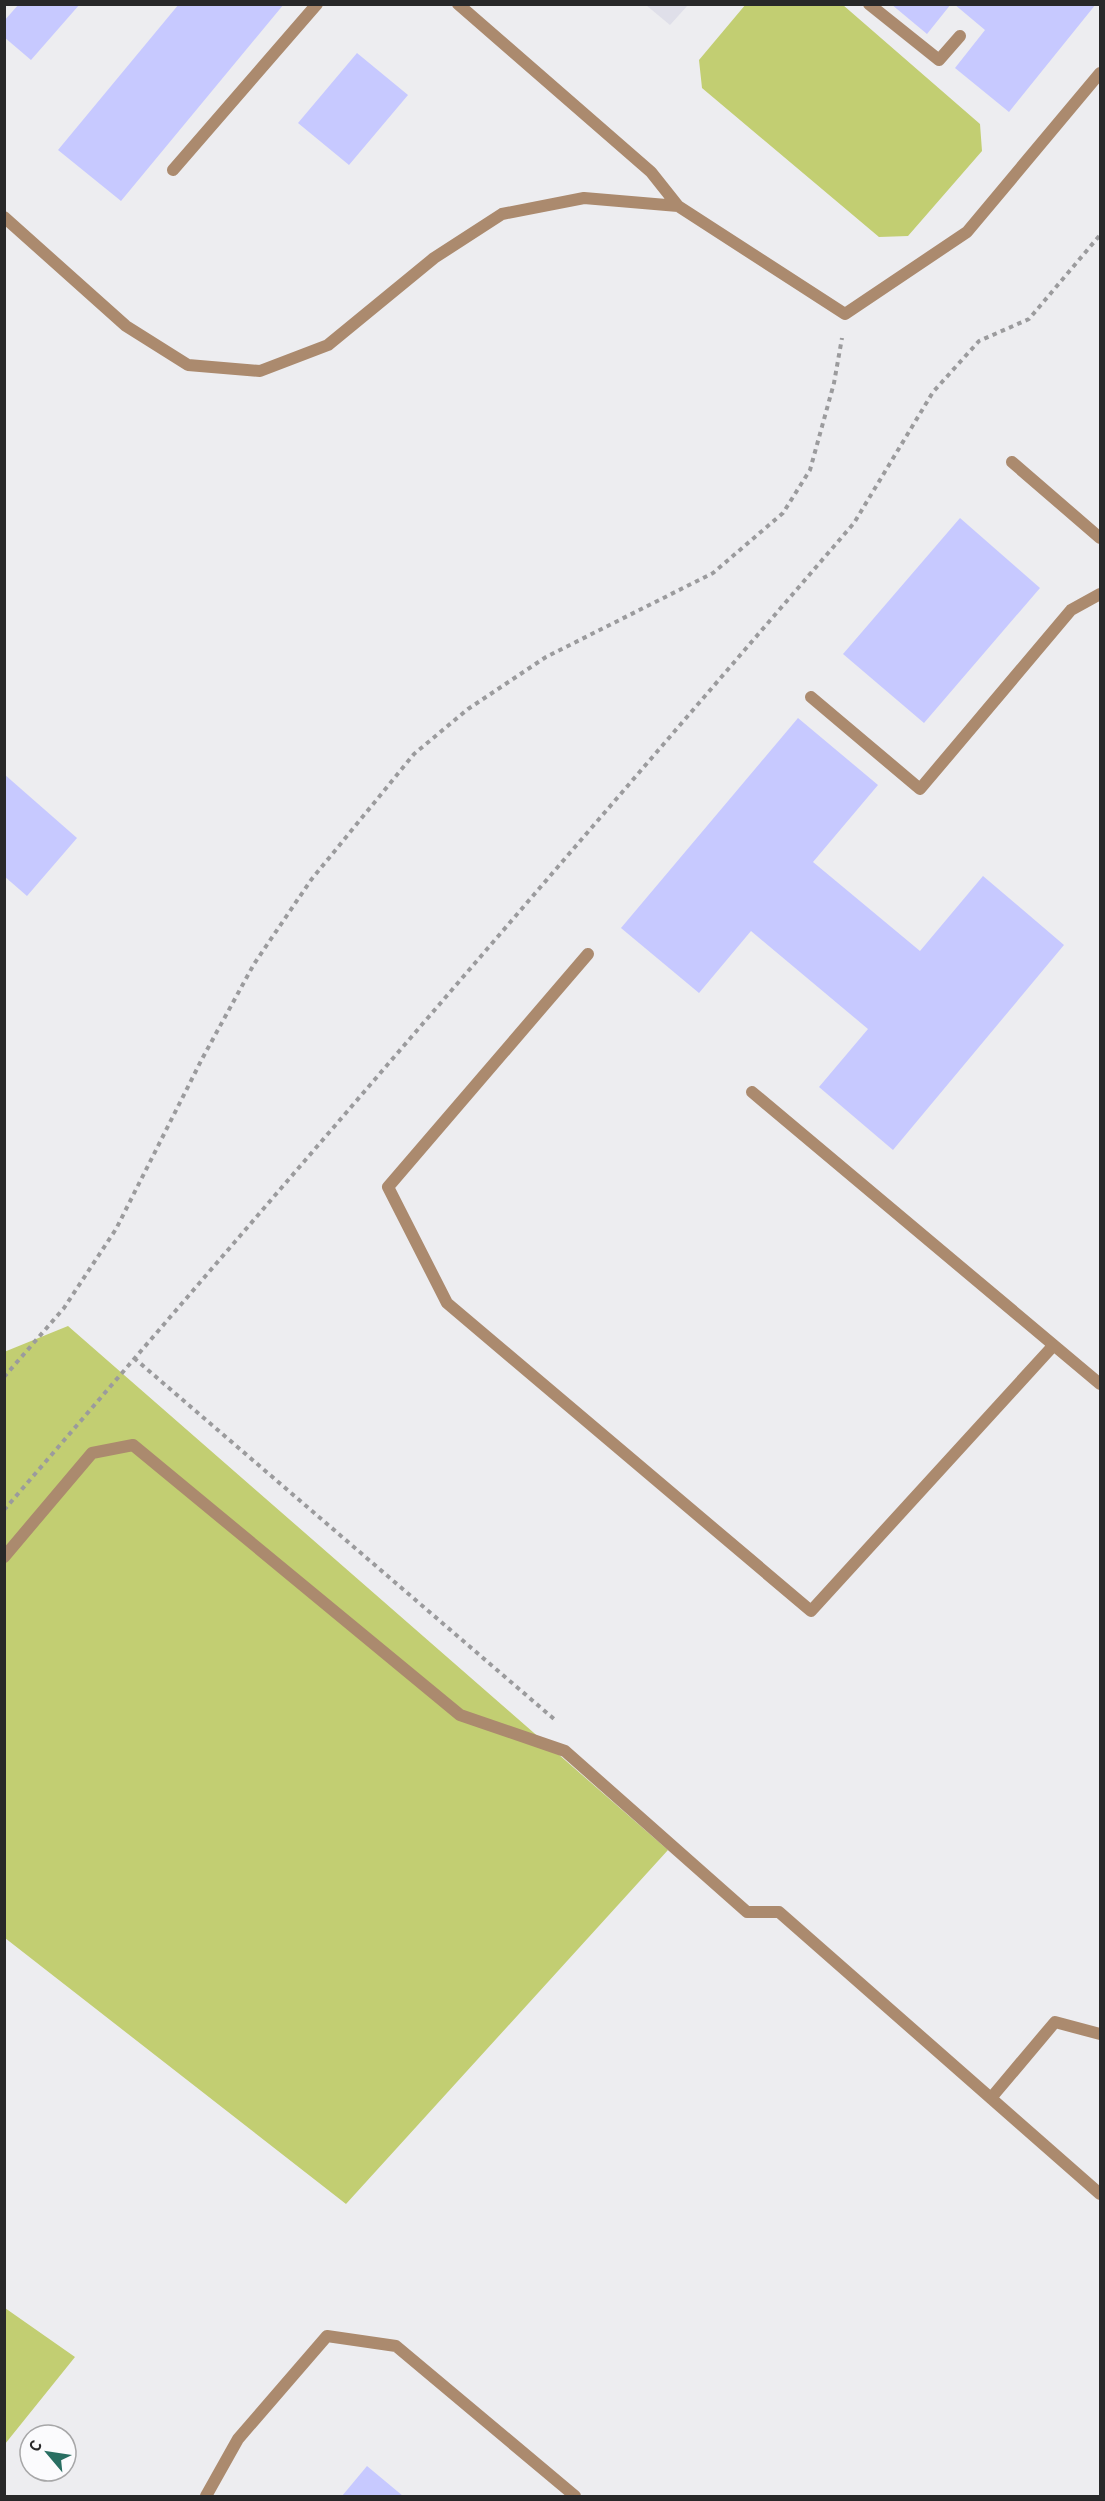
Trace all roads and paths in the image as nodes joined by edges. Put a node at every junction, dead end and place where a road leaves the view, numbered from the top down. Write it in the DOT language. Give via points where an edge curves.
graph roads {
  1 [pos="316,4"];
  2 [pos="458,4"];
  3 [pos="869,4"];
  4 [pos="960,36"];
  5 [pos="1101,73"];
  6 [pos="173,170"];
  7 [pos="678,206"];
  8 [pos="4,217"];
  9 [pos="1101,235"];
  10 [pos="846,314"];
  11 [pos="1012,462"];
  12 [pos="1101,538"];
  13 [pos="1101,594"];
  14 [pos="811,697"];
  15 [pos="588,954"];
  16 [pos="752,1092"];
  17 [pos="1053,1346"];
  18 [pos="134,1358"];
  19 [pos="4,1377"];
  20 [pos="1101,1384"];
  21 [pos="4,1510"];
  22 [pos="4,1557"];
  23 [pos="561,1725"];
  24 [pos="1101,2034"];
  25 [pos="991,2097"];
  26 [pos="1101,2194"];
  27 [pos="206,2496"];
  28 [pos="576,2496"];
  1 -- 6 [label="lane"];
  2 -- 7 [label="lane" via="651,172"];
  3 -- 4 [label="lane" via="939,60"];
  5 -- 10 [label="lane" via="967,232"];
  7 -- 8 [label="lane" via="585,198 501,214 434,258 328,345 260,371 188,365 126,326"];
  7 -- 10 [label="lane"];
  9 -- 18 [label="path" via="1029,319 979,341 933,392 854,523"];
  10 -- 19 [label="path" via="834,383 810,470 783,513 713,573 546,657 468,709 414,754 311,880 254,964 201,1059 116,1229 64,1308"];
  11 -- 12 [label="lane"];
  13 -- 14 [label="lane" via="1071,610 920,789"];
  15 -- 17 [label="lane" via="388,1187 447,1303 802,1604 811,1611"];
  16 -- 17 [label="lane"];
  17 -- 20 [label="lane"];
  18 -- 21 [label="path"];
  18 -- 23 [label="path"];
  22 -- 25 [label="lane" via="92,1453 133,1445 460,1715 565,1751 747,1912 779,1912"];
  24 -- 25 [label="lane" via="1055,2022"];
  25 -- 26 [label="lane"];
  27 -- 28 [label="lane" via="238,2439 327,2336 396,2346"];
}
